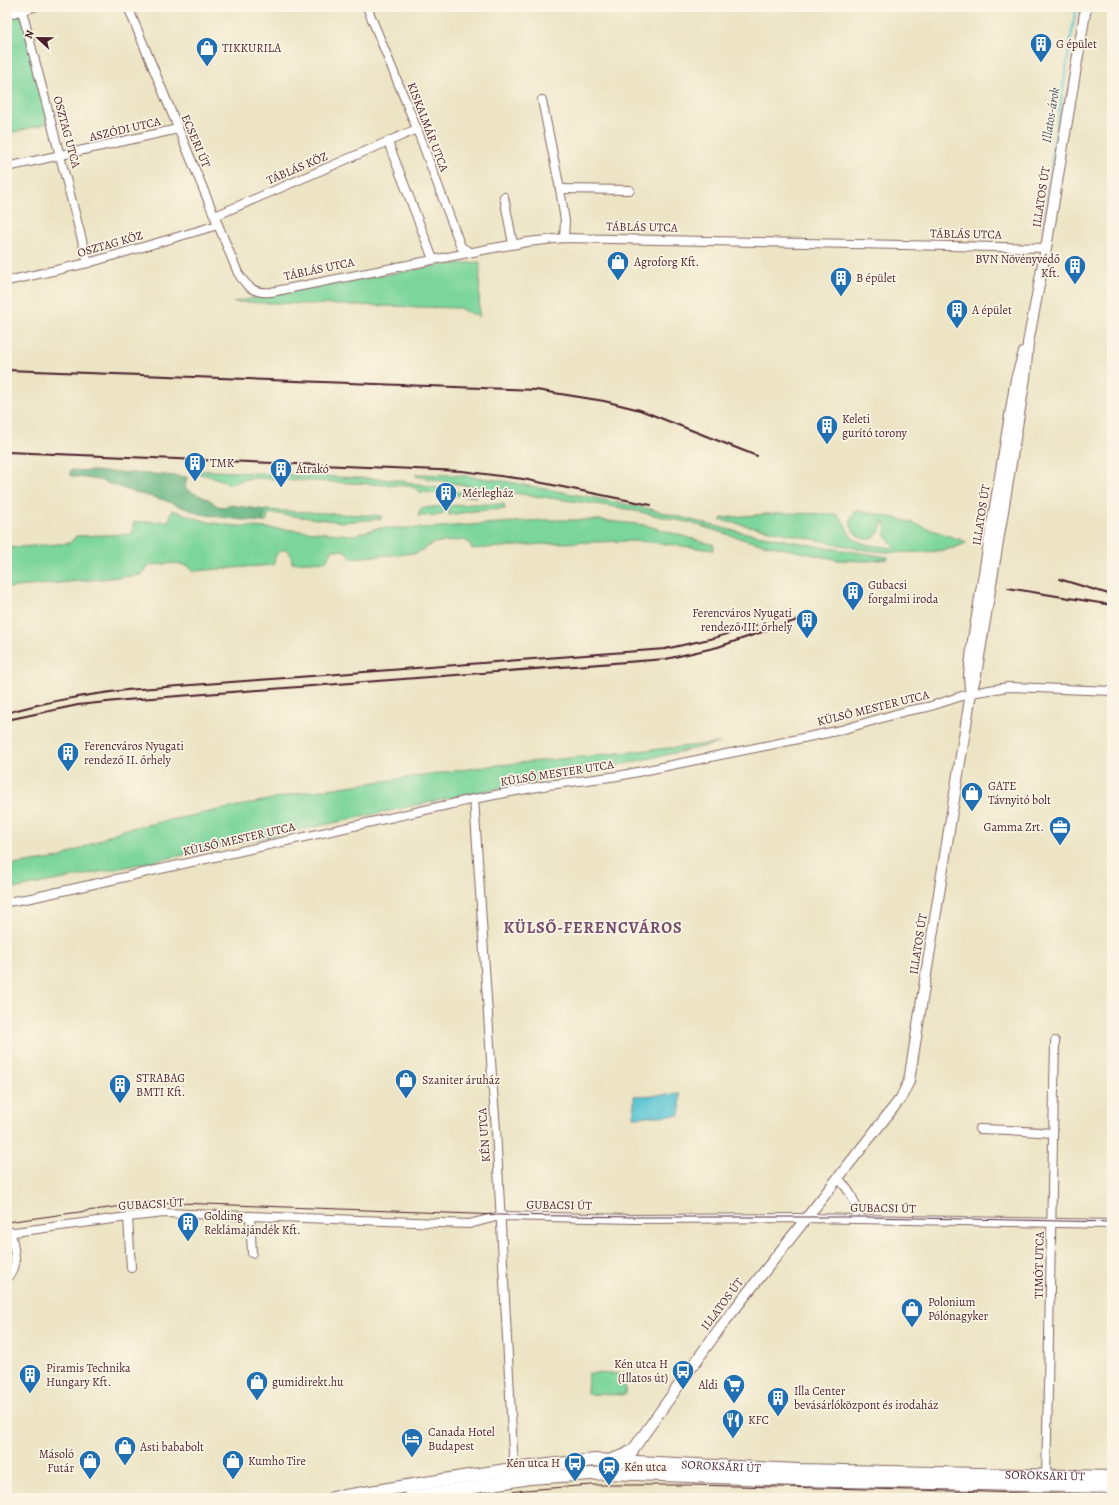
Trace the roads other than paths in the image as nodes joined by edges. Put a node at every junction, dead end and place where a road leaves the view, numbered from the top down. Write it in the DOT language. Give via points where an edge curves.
graph roads {
  1 [pos="34,7"];
  2 [pos="128,7"];
  3 [pos="367,7"];
  4 [pos="1086,7"];
  5 [pos="22,9"];
  6 [pos="7,15"];
  7 [pos="542,100"];
  8 [pos="178,129"];
  9 [pos="417,129"];
  10 [pos="388,142"];
  11 [pos="60,156"];
  12 [pos="7,167"];
  13 [pos="560,188"];
  14 [pos="630,190"];
  15 [pos="504,197"];
  16 [pos="215,216"];
  17 [pos="218,225"];
  18 [pos="564,238"];
  19 [pos="513,244"];
  20 [pos="1046,248"];
  21 [pos="470,252"];
  22 [pos="432,259"];
  23 [pos="88,264"];
  24 [pos="7,281"];
  25 [pos="245,284"];
  26 [pos="1112,691"];
  27 [pos="971,693"];
  28 [pos="474,799"];
  29 [pos="7,902"];
  30 [pos="1055,1041"];
  31 [pos="979,1129"];
  32 [pos="1053,1133"];
  33 [pos="838,1178"];
  34 [pos="250,1216"];
  35 [pos="500,1216"];
  36 [pos="128,1217"];
  37 [pos="807,1218"];
  38 [pos="858,1219"];
  39 [pos="1052,1222"];
  40 [pos="1112,1224"];
  41 [pos="9,1233"];
  42 [pos="252,1253"];
  43 [pos="131,1268"];
  44 [pos="9,1276"];
  45 [pos="631,1458"];
  46 [pos="512,1469"];
  47 [pos="607,1473"];
  48 [pos="640,1474"];
  49 [pos="1046,1475"];
  50 [pos="1112,1477"];
  51 [pos="529,1478"];
  52 [pos="502,1482"];
  53 [pos="1055,1486"];
  54 [pos="1112,1487"];
  55 [pos="333,1498"];
  56 [pos="408,1498"];
  1 -- 5 [label="street"];
  2 -- 8 [label="street, ECSERI ÚT"];
  3 -- 9 [label="street, KISKALMÁR UTCA"];
  4 -- 20 [label="street, ILLATOS ÚT"];
  5 -- 6 [label="street"];
  5 -- 11 [label="street, OSZTAG UTCA"];
  7 -- 13 [label="street"];
  8 -- 11 [label="street, ASZÓDI UTCA"];
  8 -- 16 [label="street, ECSERI ÚT"];
  9 -- 10 [label="street, TÁBLÁS KÖZ"];
  9 -- 21 [label="street, KISKALMÁR UTCA" via="461,247"];
  10 -- 16 [label="street, TÁBLÁS KÖZ"];
  10 -- 22 [label="street"];
  11 -- 12 [label="street, ASZÓDI UTCA"];
  11 -- 23 [label="street, OSZTAG UTCA"];
  13 -- 14 [label="street"];
  13 -- 18 [label="street" via="565,221"];
  15 -- 19 [label="street"];
  16 -- 17 [label="street, ECSERI ÚT"];
  17 -- 23 [label="street, OSZTAG KÖZ"];
  17 -- 25 [label="street, ECSERI ÚT"];
  18 -- 19 [label="street, TÁBLÁS UTCA"];
  18 -- 20 [label="street, TÁBLÁS UTCA"];
  19 -- 21 [label="street, TÁBLÁS UTCA"];
  20 -- 27 [label="street, ILLATOS ÚT"];
  21 -- 22 [label="street, TÁBLÁS UTCA"];
  22 -- 25 [label="street, TÁBLÁS UTCA" via="265,292 252,290"];
  23 -- 24 [label="street, OSZTAG KÖZ"];
  26 -- 27 [label="street, KÜLSŐ MESTER UTCA" via="1008,687"];
  27 -- 28 [label="street, KÜLSŐ MESTER UTCA" via="841,730 618,776 548,785"];
  27 -- 33 [label="street, ILLATOS ÚT" via="909,1080 901,1098"];
  28 -- 29 [label="street, KÜLSŐ MESTER UTCA"];
  28 -- 35 [label="street, KÉN UTCA"];
  30 -- 32 [label="street, TIMÓT UTCA"];
  31 -- 32 [label="street"];
  32 -- 39 [label="street, TIMÓT UTCA"];
  33 -- 37 [label="street, ILLATOS ÚT"];
  33 -- 38 [label="street" via="854,1199"];
  34 -- 35 [label="street, GUBACSI ÚT" via="470,1224"];
  34 -- 36 [label="street, GUBACSI ÚT" via="164,1213"];
  34 -- 42 [label="street"];
  35 -- 37 [label="street, GUBACSI ÚT" via="633,1219"];
  35 -- 46 [label="street, KÉN UTCA"];
  36 -- 41 [label="street, GUBACSI ÚT"];
  36 -- 43 [label="street"];
  37 -- 38 [label="street, GUBACSI ÚT"];
  37 -- 45 [label="street, ILLATOS ÚT" via="719,1329"];
  38 -- 39 [label="street, GUBACSI ÚT"];
  39 -- 40 [label="street, GUBACSI ÚT"];
  39 -- 49 [label="street, TIMÓT UTCA"];
  41 -- 44 [label="street" via="15,1263"];
  45 -- 46 [label="main road" via="624,1456 610,1460 566,1462"];
  45 -- 47 [label="street, ILLATOS ÚT" via="620,1470"];
  45 -- 48 [label="street"];
  45 -- 49 [label="main road, SOROKSÁRI ÚT" via="791,1470"];
  46 -- 51 [label="street"];
  46 -- 52 [label="street"];
  46 -- 55 [label="main road"];
  47 -- 48 [label="main road, SOROKSÁRI ÚT"];
  47 -- 51 [label="main road, SOROKSÁRI ÚT"];
  48 -- 53 [label="main road, SOROKSÁRI ÚT"];
  49 -- 50 [label="main road, SOROKSÁRI ÚT"];
  49 -- 53 [label="street" via="1048,1482"];
  51 -- 52 [label="main road, SOROKSÁRI ÚT"];
  52 -- 56 [label="main road, SOROKSÁRI ÚT"];
  53 -- 54 [label="main road, SOROKSÁRI ÚT"];
}
